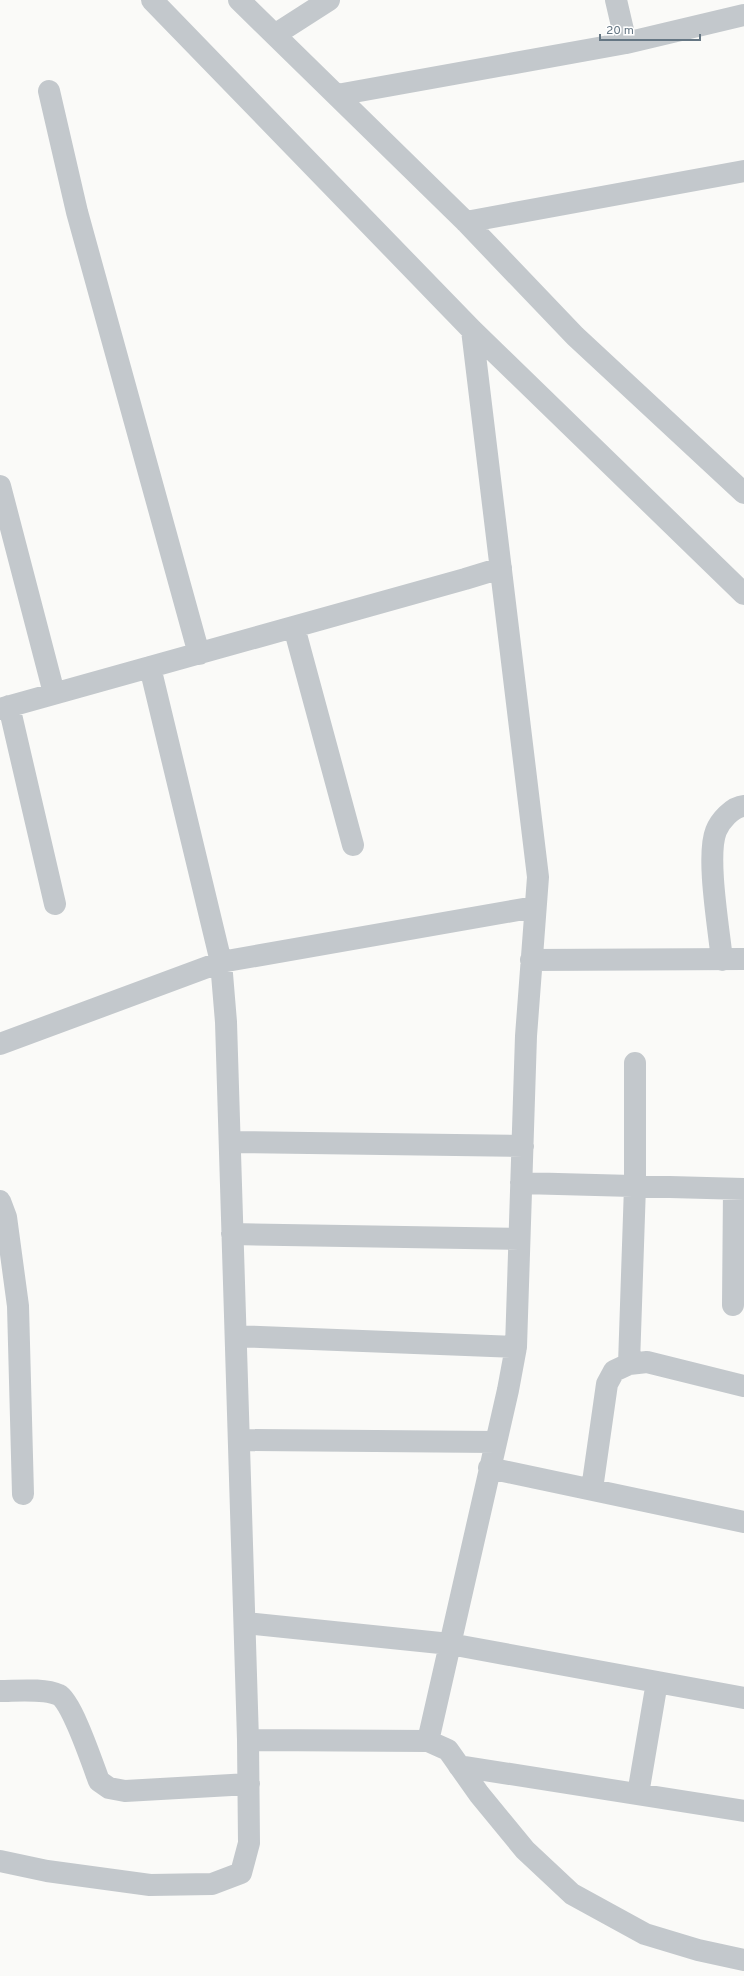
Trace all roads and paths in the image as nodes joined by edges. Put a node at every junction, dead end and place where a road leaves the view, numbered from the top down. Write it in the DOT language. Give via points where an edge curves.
graph roads {
  1 [pos="152,0"];
  2 [pos="239,0"];
  3 [pos="329,0"];
  4 [pos="616,0"];
  5 [pos="744,15"];
  6 [pos="276,34"];
  7 [pos="626,43"];
  8 [pos="50,91"];
  9 [pos="337,95"];
  10 [pos="744,171"];
  11 [pos="466,222"];
  12 [pos="472,330"];
  13 [pos="0,486"];
  14 [pos="744,493"];
  15 [pos="501,568"];
  16 [pos="744,594"];
  17 [pos="294,627"];
  18 [pos="198,654"];
  19 [pos="150,667"];
  20 [pos="54,693"];
  21 [pos="5,707"];
  22 [pos="744,806"];
  23 [pos="353,845"];
  24 [pos="55,904"];
  25 [pos="535,907"];
  26 [pos="744,959"];
  27 [pos="531,960"];
  28 [pos="722,960"];
  29 [pos="221,962"];
  30 [pos="0,1044"];
  31 [pos="635,1062"];
  32 [pos="230,1142"];
  33 [pos="523,1146"];
  34 [pos="521,1183"];
  35 [pos="635,1186"];
  36 [pos="739,1189"];
  37 [pos="0,1201"];
  38 [pos="232,1234"];
  39 [pos="519,1238"];
  40 [pos="732,1305"];
  41 [pos="236,1336"];
  42 [pos="516,1347"];
  43 [pos="629,1364"];
  44 [pos="744,1386"];
  45 [pos="239,1440"];
  46 [pos="496,1442"];
  47 [pos="489,1468"];
  48 [pos="592,1489"];
  49 [pos="23,1494"];
  50 [pos="744,1522"];
  51 [pos="245,1623"];
  52 [pos="450,1644"];
  53 [pos="657,1682"];
  54 [pos="0,1691"];
  55 [pos="744,1698"];
  56 [pos="248,1740"];
  57 [pos="428,1741"];
  58 [pos="459,1766"];
  59 [pos="249,1784"];
  60 [pos="638,1794"];
  61 [pos="744,1811"];
  62 [pos="0,1861"];
  63 [pos="744,1960"];
  1 -- 12 [label="street"];
  2 -- 6 [label="street"];
  3 -- 6 [label="street"];
  4 -- 7 [label="street"];
  5 -- 7 [label="street"];
  6 -- 9 [label="street"];
  7 -- 9 [label="street"];
  8 -- 18 [label="street" via="77,212"];
  9 -- 11 [label="street"];
  10 -- 11 [label="street"];
  11 -- 14 [label="street" via="575,336"];
  12 -- 15 [label="street"];
  12 -- 16 [label="street"];
  13 -- 20 [label="street"];
  15 -- 17 [label="street"];
  15 -- 25 [label="street" via="538,877"];
  17 -- 18 [label="street"];
  17 -- 23 [label="street"];
  18 -- 19 [label="street"];
  19 -- 20 [label="street"];
  19 -- 29 [label="street"];
  20 -- 21 [label="street"];
  21 -- 24 [label="street"];
  22 -- 28 [label="street" via="740,806 722,819 715,832 712,858"];
  25 -- 27 [label="street"];
  25 -- 29 [label="street"];
  26 -- 28 [label="street"];
  27 -- 28 [label="street"];
  27 -- 33 [label="street"];
  29 -- 30 [label="street"];
  29 -- 32 [label="street"];
  31 -- 35 [label="street"];
  32 -- 33 [label="street"];
  32 -- 38 [label="street"];
  33 -- 34 [label="street"];
  34 -- 35 [label="street"];
  34 -- 39 [label="street"];
  35 -- 36 [label="street"];
  35 -- 43 [label="street"];
  36 -- 40 [label="street"];
  37 -- 49 [label="street" via="6,1217 18,1306"];
  38 -- 39 [label="street"];
  38 -- 41 [label="street"];
  39 -- 42 [label="street"];
  41 -- 42 [label="street"];
  41 -- 45 [label="street"];
  42 -- 46 [label="street"];
  43 -- 44 [label="street" via="647,1362"];
  43 -- 48 [label="street" via="614,1371 607,1384"];
  45 -- 46 [label="street"];
  45 -- 51 [label="street"];
  46 -- 47 [label="street"];
  47 -- 48 [label="street"];
  47 -- 52 [label="street"];
  48 -- 50 [label="street"];
  51 -- 52 [label="street"];
  51 -- 56 [label="street"];
  52 -- 53 [label="street"];
  52 -- 57 [label="street"];
  53 -- 55 [label="street"];
  53 -- 60 [label="street"];
  54 -- 59 [label="street" via="50,1692 60,1695 70,1708 99,1781 109,1788 139,1791"];
  56 -- 57 [label="street"];
  56 -- 59 [label="street"];
  57 -- 58 [label="street" via="448,1750"];
  58 -- 60 [label="street"];
  58 -- 63 [label="street" via="525,1850 572,1894 645,1934 698,1950"];
  59 -- 62 [label="street" via="249,1843 241,1873 212,1884 150,1886"];
  60 -- 61 [label="street"];
}
